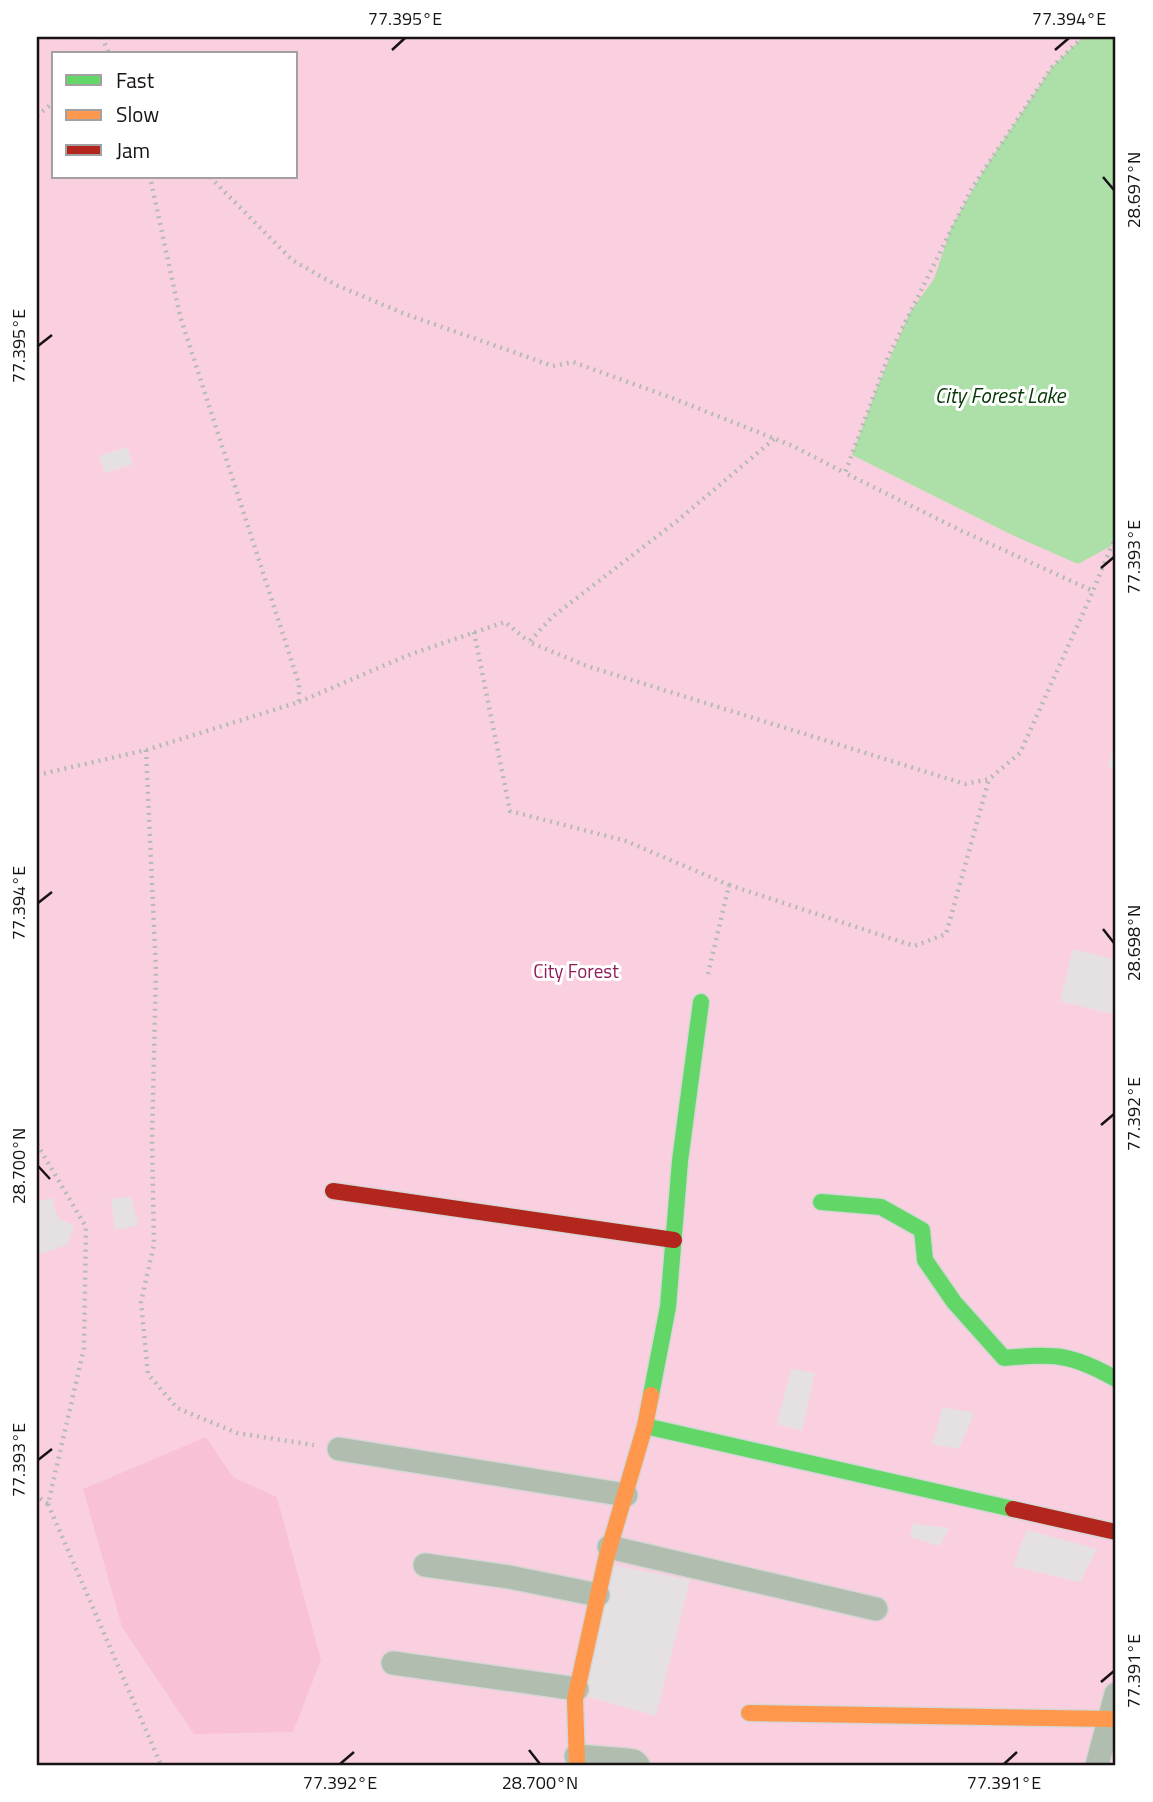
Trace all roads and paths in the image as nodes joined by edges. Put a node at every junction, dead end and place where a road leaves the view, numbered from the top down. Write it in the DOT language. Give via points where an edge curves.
graph roads {
  1 [pos="1083,37"];
  2 [pos="52,104"];
  3 [pos="37,116"];
  4 [pos="150,178"];
  5 [pos="211,178"];
  6 [pos="774,439"];
  7 [pos="845,473"];
  8 [pos="1116,535"];
  9 [pos="1093,591"];
  10 [pos="474,632"];
  11 [pos="529,642"];
  12 [pos="299,702"];
  13 [pos="146,750"];
  14 [pos="37,775"];
  15 [pos="989,779"];
  16 [pos="729,885"];
  17 [pos="701,1002"];
  18 [pos="37,1144"];
  19 [pos="333,1191"];
  20 [pos="821,1202"];
  21 [pos="674,1240"];
  22 [pos="1116,1379"];
  23 [pos="645,1426"];
  24 [pos="339,1450"];
  25 [pos="626,1495"];
  26 [pos="37,1496"];
  27 [pos="48,1504"];
  28 [pos="1116,1532"];
  29 [pos="609,1547"];
  30 [pos="425,1565"];
  31 [pos="597,1595"];
  32 [pos="876,1609"];
  33 [pos="393,1663"];
  34 [pos="577,1689"];
  35 [pos="1116,1694"];
  36 [pos="749,1713"];
  37 [pos="1111,1719"];
  38 [pos="576,1760"];
  39 [pos="161,1765"];
  40 [pos="638,1765"];
  41 [pos="1097,1765"];
  1 -- 7 [label="path" via="1052,67 972,188 888,357"];
  2 -- 3 [label="path"];
  4 -- 12 [label="path" via="180,316 299,684"];
  5 -- 6 [label="path" via="292,260 336,285 553,366 573,362"];
  6 -- 7 [label="path"];
  6 -- 11 [label="path" via="552,617"];
  7 -- 9 [label="path"];
  8 -- 9 [label="path"];
  9 -- 15 [label="path" via="1020,753"];
  10 -- 11 [label="path" via="505,622"];
  10 -- 12 [label="path" via="411,653"];
  10 -- 16 [label="path" via="510,811 626,841"];
  11 -- 15 [label="path" via="587,666 965,784"];
  12 -- 13 [label="path"];
  13 -- 14 [label="path"];
  13 -- 24 [label="path" via="156,971 154,1244 141,1302 148,1374 177,1408 237,1433"];
  15 -- 16 [label="path" via="946,934 914,946"];
  16 -- 17 [label="path"];
  17 -- 21 [label="street"];
  18 -- 27 [label="path" via="86,1227 84,1349"];
  19 -- 21 [label="street"];
  20 -- 22 [label="street" via="881,1207 922,1230 925,1260 954,1302 1004,1358 1071,1358"];
  21 -- 23 [label="street"];
  23 -- 25 [label="street"];
  23 -- 28 [label="street"];
  24 -- 25 [label="street"];
  25 -- 29 [label="street"];
  26 -- 27 [label="path"];
  27 -- 39 [label="path"];
  29 -- 31 [label="street"];
  29 -- 32 [label="street"];
  30 -- 31 [label="street"];
  31 -- 34 [label="street"];
  33 -- 34 [label="street"];
  34 -- 38 [label="street"];
  35 -- 37 [label="street"];
  36 -- 37 [label="street"];
  37 -- 41 [label="street"];
  38 -- 40 [label="street" via="628,1760"];
}
